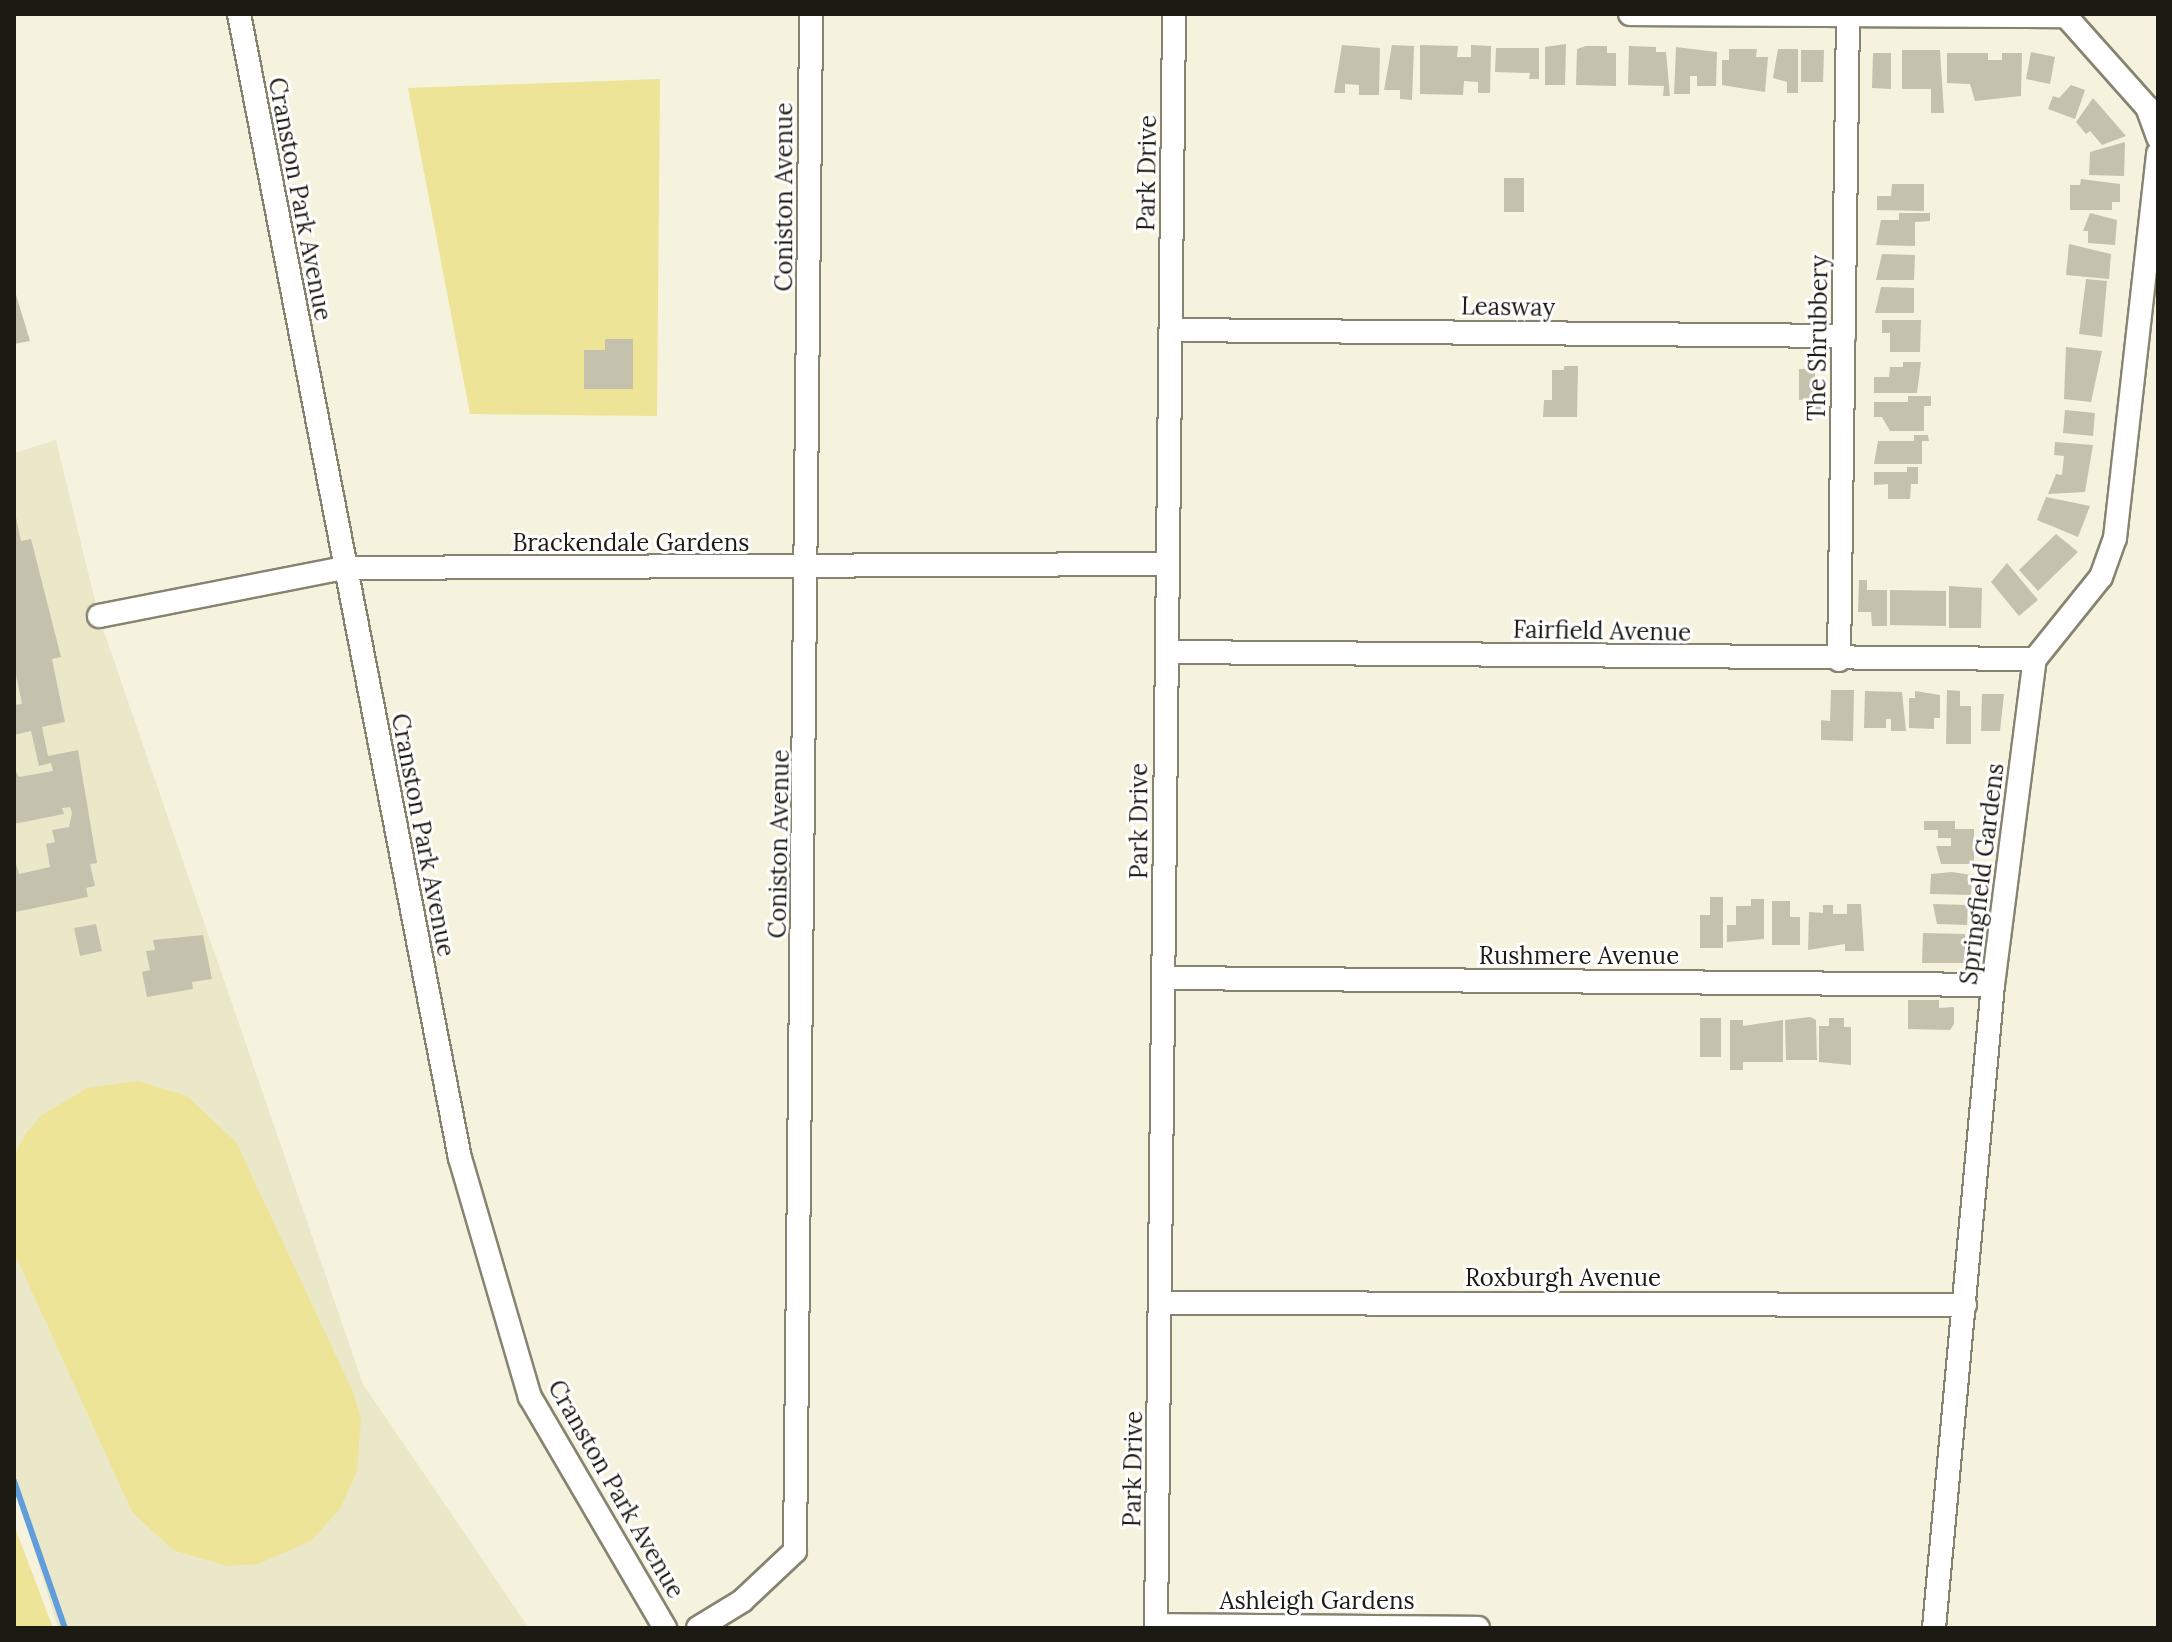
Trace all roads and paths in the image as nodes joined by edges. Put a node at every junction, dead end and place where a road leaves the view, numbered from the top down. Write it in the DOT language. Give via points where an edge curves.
graph roads {
  1 [pos="239,14"];
  2 [pos="811,14"];
  3 [pos="1174,14"];
  4 [pos="1630,14"];
  5 [pos="2064,15"];
  6 [pos="1848,16"];
  7 [pos="2158,138"];
  8 [pos="2158,153"];
  9 [pos="1171,330"];
  10 [pos="1844,336"];
  11 [pos="1168,564"];
  12 [pos="344,568"];
  13 [pos="809,569"];
  14 [pos="99,616"];
  15 [pos="1168,652"];
  16 [pos="2035,659"];
  17 [pos="1839,660"];
  18 [pos="1165,978"];
  19 [pos="1993,985"];
  20 [pos="1161,1303"];
  21 [pos="1965,1305"];
  22 [pos="1156,1627"];
  23 [pos="665,1628"];
  24 [pos="698,1628"];
  25 [pos="1478,1628"];
  26 [pos="1934,1628"];
  1 -- 12 [label="street, Cranston Park Avenue"];
  2 -- 13 [label="street, Coniston Avenue"];
  3 -- 9 [label="street, Park Drive"];
  4 -- 6 [label="street"];
  5 -- 6 [label="street"];
  5 -- 7 [label="street" via="2147,107"];
  6 -- 10 [label="street, The Shrubbery"];
  8 -- 16 [label="street" via="2115,538 2101,577"];
  9 -- 10 [label="street, Leasway"];
  9 -- 11 [label="street, Park Drive"];
  10 -- 17 [label="street, The Shrubbery"];
  11 -- 13 [label="street, Brackendale Gardens"];
  11 -- 15 [label="street, Park Drive"];
  12 -- 13 [label="street, Brackendale Gardens"];
  12 -- 14 [label="street, Brackendale Gardens"];
  12 -- 23 [label="street, Cranston Park Avenue" via="460,1158 530,1397"];
  13 -- 24 [label="street, Coniston Avenue" via="795,1551 742,1601"];
  15 -- 17 [label="street, Fairfield Avenue"];
  15 -- 18 [label="street, Park Drive"];
  16 -- 17 [label="street, Fairfield Avenue"];
  16 -- 19 [label="street, Springfield Gardens"];
  18 -- 19 [label="street, Rushmere Avenue"];
  18 -- 20 [label="street, Park Drive"];
  19 -- 21 [label="street, Springfield Gardens"];
  20 -- 21 [label="street, Roxburgh Avenue"];
  20 -- 22 [label="street, Park Drive"];
  21 -- 26 [label="street, Springfield Gardens"];
  22 -- 25 [label="street, Ashleigh Gardens"];
}
